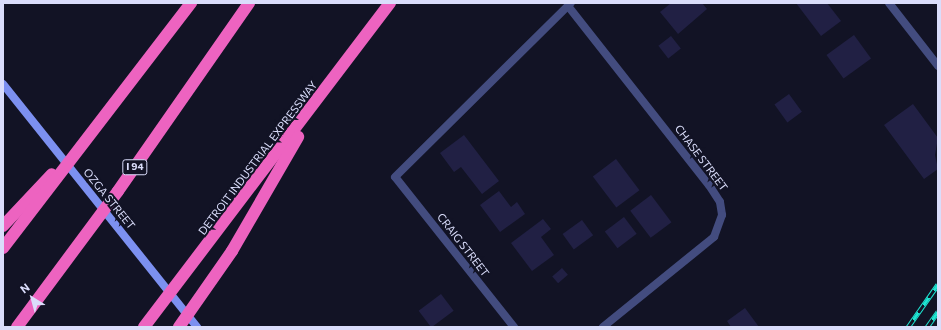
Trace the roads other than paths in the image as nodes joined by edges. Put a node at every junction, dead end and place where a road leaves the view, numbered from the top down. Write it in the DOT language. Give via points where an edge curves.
graph roads {
  1 [pos="191,3"];
  2 [pos="249,3"];
  3 [pos="390,3"];
  4 [pos="889,3"];
  5 [pos="569,4"];
  6 [pos="938,66"];
  7 [pos="3,84"];
  8 [pos="321,96"];
  9 [pos="90,135"];
  10 [pos="395,177"];
  11 [pos="3,226"];
  12 [pos="3,248"];
  13 [pos="17,327"];
  14 [pos="144,327"];
  15 [pos="179,327"];
  16 [pos="197,327"];
  17 [pos="514,327"];
  18 [pos="603,327"];
  1 -- 9 [label="highway"];
  2 -- 13 [label="highway, I 94" via="118,191"];
  3 -- 8 [label="highway, DETROIT INDUSTRIAL EXPRESSWAY"];
  4 -- 6 [label="street"];
  5 -- 10 [label="street, CHASE STREET"];
  5 -- 18 [label="street, CHASE STREET" via="709,184 720,202 722,215 714,237"];
  7 -- 16 [label="street, OZGA STREET"];
  8 -- 14 [label="highway, DETROIT INDUSTRIAL EXPRESSWAY"];
  8 -- 15 [label="highway" via="232,252"];
  9 -- 11 [label="highway"];
  9 -- 12 [label="highway"];
  10 -- 17 [label="street, CRAIG STREET"];
}
